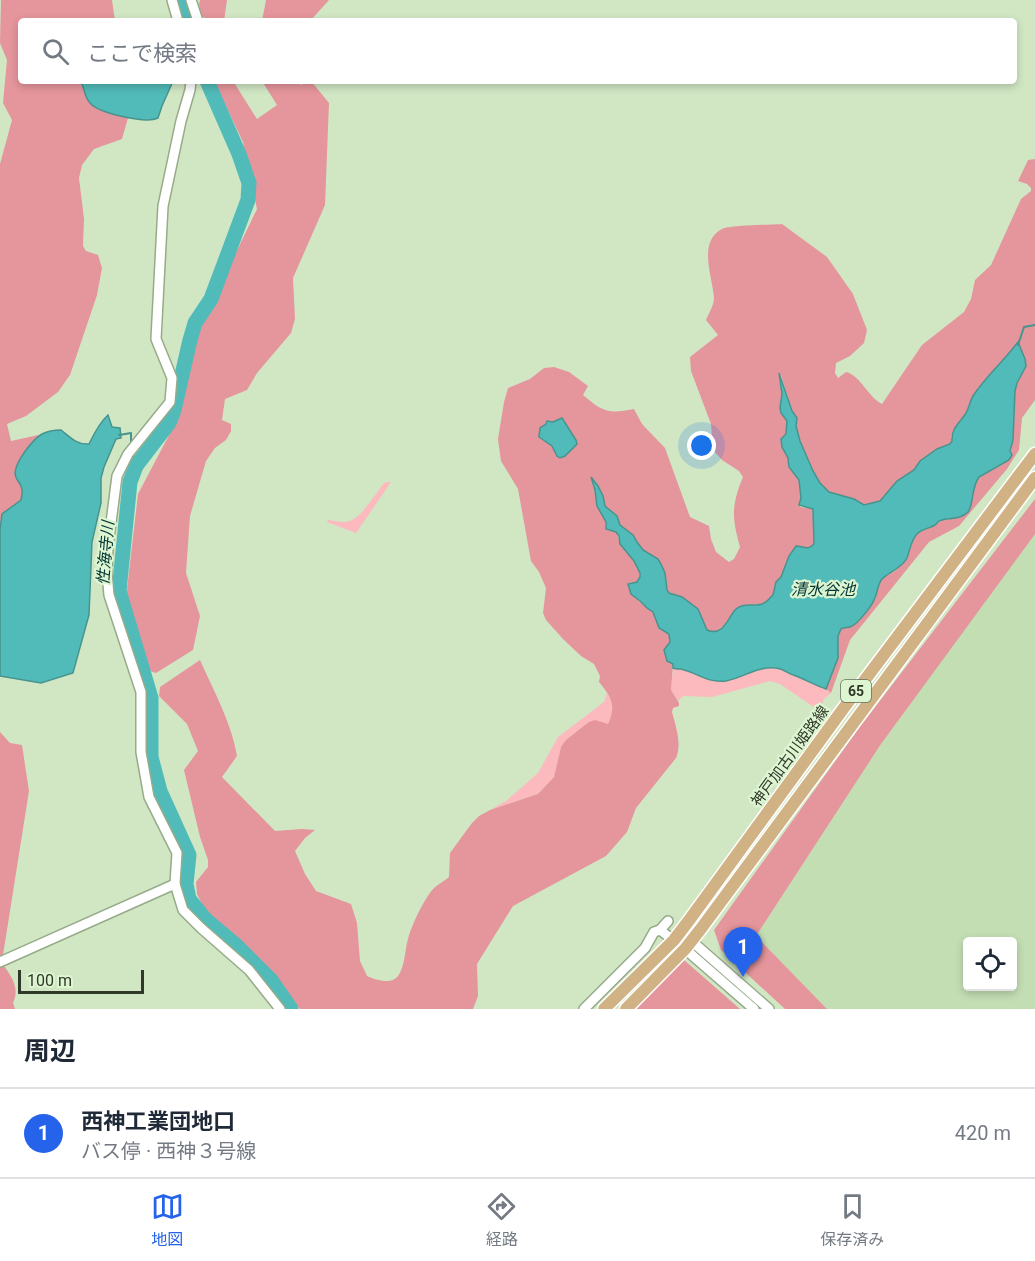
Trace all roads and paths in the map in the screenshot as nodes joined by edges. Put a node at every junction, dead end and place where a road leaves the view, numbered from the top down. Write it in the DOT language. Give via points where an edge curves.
graph roads {
  1 [pos="172,0"];
  2 [pos="191,0"];
  3 [pos="177,18"];
  4 [pos="197,18"];
  5 [pos="191,84"];
  6 [pos="1035,454"];
  7 [pos="1035,478"];
  8 [pos="175,884"];
  9 [pos="668,921"];
  10 [pos="660,930"];
  11 [pos="677,935"];
  12 [pos="688,945"];
  13 [pos="0,962"];
  14 [pos="280,1009"];
  15 [pos="584,1009"];
  16 [pos="604,1009"];
  17 [pos="626,1009"];
  18 [pos="753,1009"];
  19 [pos="769,1009"];
  1 -- 3 [label="street"];
  2 -- 4 [label="street"];
  5 -- 8 [label="street" via="163,206 156,339 172,378 170,402 131,450 117,476 107,573 109,595 141,692 141,752 149,797 177,853"];
  6 -- 11 [label="main road, 神戸加古川姫路線 / 65"];
  7 -- 12 [label="main road, 神戸加古川姫路線 / 65"];
  8 -- 13 [label="street"];
  8 -- 14 [label="street" via="183,910 249,970"];
  9 -- 10 [label="street"];
  10 -- 11 [label="street"];
  10 -- 15 [label="street"];
  11 -- 12 [label="street"];
  11 -- 16 [label="main road, 神戸加古川姫路線 / 65"];
  12 -- 17 [label="main road, 神戸加古川姫路線 / 65"];
  12 -- 18 [label="street"];
  12 -- 19 [label="street"];
}
